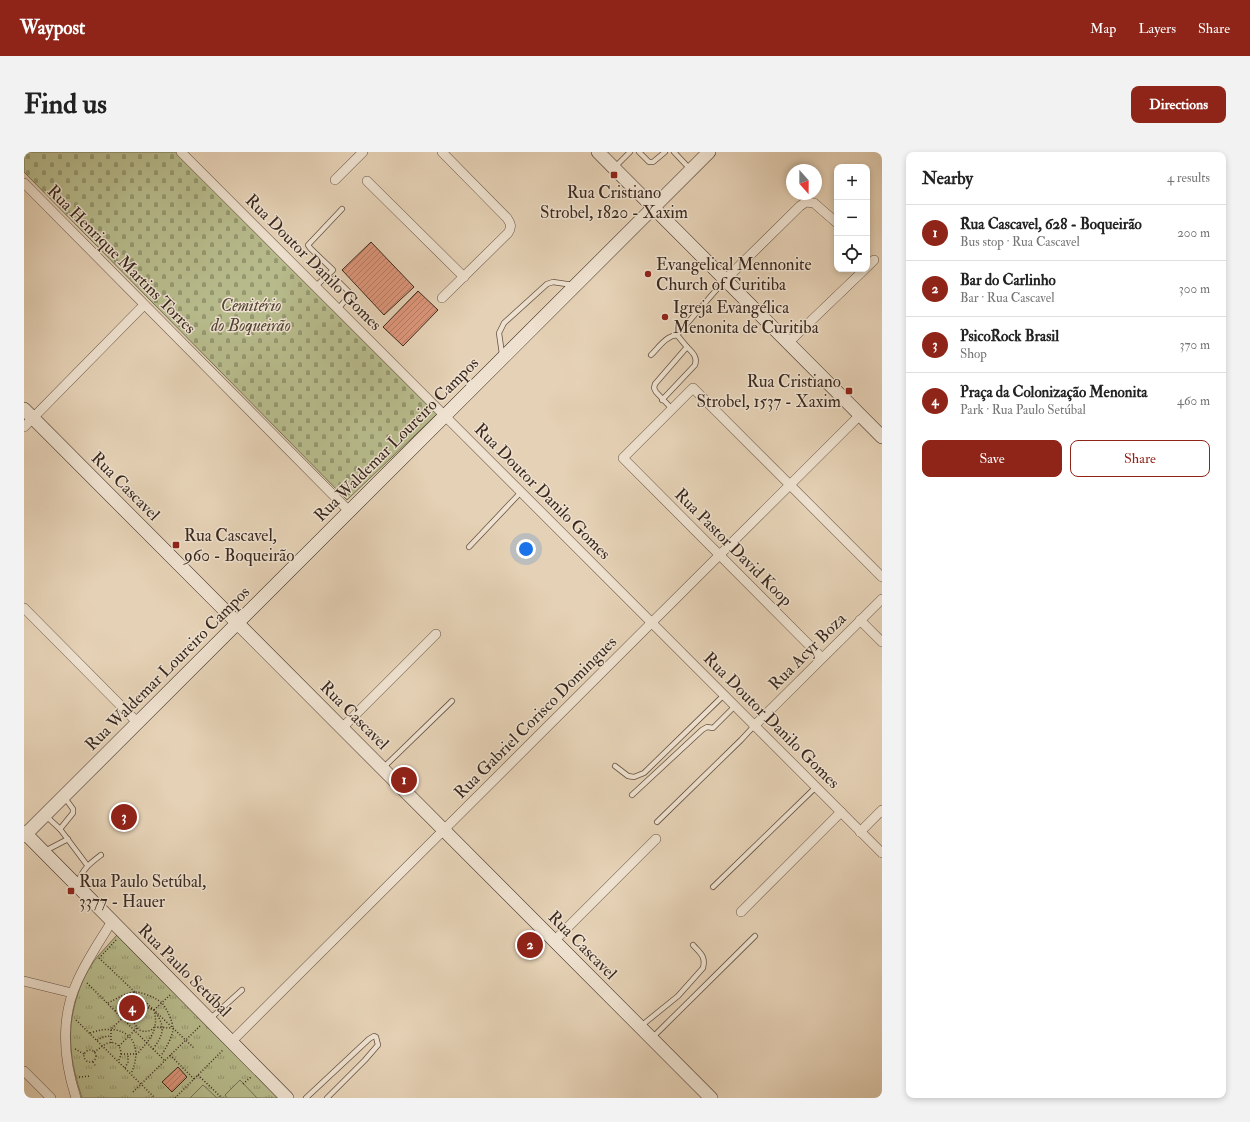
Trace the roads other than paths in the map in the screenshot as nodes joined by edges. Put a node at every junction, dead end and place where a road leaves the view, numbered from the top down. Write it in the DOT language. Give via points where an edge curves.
graph roads {
  1 [pos="181,152"];
  2 [pos="363,152"];
  3 [pos="442,152"];
  4 [pos="598,152"];
  5 [pos="630,152"];
  6 [pos="639,152"];
  7 [pos="665,152"];
  8 [pos="674,152"];
  9 [pos="709,152"];
  10 [pos="614,168"];
  11 [pos="691,170"];
  12 [pos="335,180"];
  13 [pos="367,180"];
  14 [pos="24,183"];
  15 [pos="653,208"];
  16 [pos="342,210"];
  17 [pos="834,220"];
  18 [pos="874,260"];
  19 [pos="870,264"];
  20 [pos="862,272"];
  21 [pos="464,277"];
  22 [pos="335,278"];
  23 [pos="725,280"];
  24 [pos="575,286"];
  25 [pos="316,287"];
  26 [pos="442,298"];
  27 [pos="144,305"];
  28 [pos="338,309"];
  29 [pos="677,335"];
  30 [pos="788,343"];
  31 [pos="687,347"];
  32 [pos="651,355"];
  33 [pos="503,358"];
  34 [pos="662,400"];
  35 [pos="672,409"];
  36 [pos="860,415"];
  37 [pos="445,416"];
  38 [pos="27,418"];
  39 [pos="882,437"];
  40 [pos="790,485"];
  41 [pos="521,492"];
  42 [pos="349,511"];
  43 [pos="469,547"];
  44 [pos="720,555"];
  45 [pos="882,577"];
  46 [pos="882,599"];
  47 [pos="24,608"];
  48 [pos="860,620"];
  49 [pos="237,623"];
  50 [pos="652,623"];
  51 [pos="436,634"];
  52 [pos="882,642"];
  53 [pos="822,658"];
  54 [pos="724,695"];
  55 [pos="452,701"];
  56 [pos="735,706"];
  57 [pos="138,723"];
  58 [pos="754,726"];
  59 [pos="342,728"];
  60 [pos="615,766"];
  61 [pos="382,769"];
  62 [pos="816,787"];
  63 [pos="632,795"];
  64 [pos="64,797"];
  65 [pos="882,810"];
  66 [pos="841,812"];
  67 [pos="45,815"];
  68 [pos="657,822"];
  69 [pos="60,829"];
  70 [pos="444,830"];
  71 [pos="860,832"];
  72 [pos="25,834"];
  73 [pos="68,839"];
  74 [pos="656,839"];
  75 [pos="43,852"];
  76 [pos="882,853"];
  77 [pos="101,855"];
  78 [pos="87,865"];
  79 [pos="76,885"];
  80 [pos="713,887"];
  81 [pos="741,912"];
  82 [pos="112,921"];
  83 [pos="755,936"];
  84 [pos="554,941"];
  85 [pos="693,945"];
  86 [pos="24,981"];
  87 [pos="242,990"];
  88 [pos="72,993"];
  89 [pos="206,1022"];
  90 [pos="640,1027"];
  91 [pos="651,1038"];
  92 [pos="228,1045"];
  93 [pos="24,1071"];
  94 [pos="50,1098"];
  95 [pos="76,1098"];
  96 [pos="287,1098"];
  97 [pos="306,1098"];
  98 [pos="327,1098"];
  99 [pos="711,1098"];
  1 -- 25 [label="street, Rua Doutor Danilo Gomes"];
  2 -- 12 [label="street"];
  3 -- 21 [label="street" via="510,222 511,228 508,233"];
  4 -- 10 [label="main road"];
  5 -- 10 [label="lane"];
  6 -- 7 [label="lane" via="649,162 653,162"];
  8 -- 11 [label="lane"];
  9 -- 11 [label="main road, Rua Waldemar Loureiro Campos"];
  10 -- 15 [label="main road"];
  11 -- 15 [label="main road, Rua Waldemar Loureiro Campos"];
  13 -- 21 [label="street"];
  14 -- 27 [label="street, Rua Henrique Martins Torres"];
  15 -- 23 [label="main road"];
  15 -- 24 [label="main road, Rua Waldemar Loureiro Campos"];
  16 -- 25 [label="lane" via="308,245 333,270"];
  17 -- 23 [label="street" via="814,203 806,202"];
  18 -- 19 [label="street"];
  20 -- 30 [label="street"];
  21 -- 26 [label="street"];
  22 -- 28 [label="lane" via="349,292 348,298"];
  23 -- 29 [label="lane"];
  23 -- 30 [label="main road"];
  24 -- 33 [label="main road, Rua Waldemar Loureiro Campos"];
  24 -- 33 [label="lane" via="553,282 547,284 504,323 499,333"];
  25 -- 28 [label="street, Rua Doutor Danilo Gomes"];
  27 -- 38 [label="street"];
  27 -- 42 [label="street, Rua Henrique Martins Torres"];
  28 -- 37 [label="street, Rua Doutor Danilo Gomes"];
  29 -- 31 [label="lane"];
  29 -- 32 [label="lane" via="667,338"];
  30 -- 36 [label="main road"];
  31 -- 34 [label="lane" via="655,384 654,388"];
  31 -- 34 [label="lane" via="697,361"];
  33 -- 37 [label="main road, Rua Waldemar Loureiro Campos"];
  34 -- 35 [label="lane"];
  35 -- 40 [label="street" via="693,388"];
  35 -- 44 [label="street, Rua Pastor David Koop" via="623,458"];
  36 -- 39 [label="main road"];
  36 -- 40 [label="street, Rua Gabriel Corisco Domingues"];
  37 -- 41 [label="street, Rua Doutor Danilo Gomes"];
  37 -- 42 [label="main road, Rua Waldemar Loureiro Campos"];
  38 -- 49 [label="main road, Rua Cascavel"];
  40 -- 44 [label="street, Rua Gabriel Corisco Domingues"];
  40 -- 45 [label="street"];
  41 -- 43 [label="lane"];
  41 -- 50 [label="street, Rua Doutor Danilo Gomes"];
  42 -- 49 [label="main road, Rua Waldemar Loureiro Campos"];
  44 -- 50 [label="street, Rua Gabriel Corisco Domingues"];
  44 -- 53 [label="street, Rua Pastor David Koop"];
  46 -- 48 [label="street, Rua Acyr Boza"];
  47 -- 57 [label="street"];
  48 -- 52 [label="street"];
  48 -- 53 [label="street, Rua Acyr Boza"];
  49 -- 57 [label="main road, Rua Waldemar Loureiro Campos"];
  49 -- 59 [label="main road, Rua Cascavel"];
  50 -- 54 [label="street, Rua Doutor Danilo Gomes"];
  50 -- 70 [label="street, Rua Gabriel Corisco Domingues"];
  51 -- 59 [label="street"];
  53 -- 58 [label="street, Rua Acyr Boza"];
  54 -- 56 [label="street, Rua Doutor Danilo Gomes"];
  54 -- 60 [label="lane" via="644,773 634,778"];
  55 -- 61 [label="lane"];
  56 -- 58 [label="street, Rua Doutor Danilo Gomes"];
  56 -- 63 [label="lane" via="713,728 707,727 702,730"];
  57 -- 64 [label="main road, Rua Waldemar Loureiro Campos"];
  58 -- 62 [label="street, Rua Doutor Danilo Gomes"];
  58 -- 68 [label="lane"];
  59 -- 61 [label="main road, Rua Cascavel"];
  61 -- 70 [label="main road, Rua Cascavel"];
  62 -- 66 [label="street, Rua Doutor Danilo Gomes"];
  62 -- 80 [label="lane"];
  64 -- 67 [label="main road, Rua Waldemar Loureiro Campos"];
  64 -- 69 [label="lane" via="73,813"];
  65 -- 71 [label="street"];
  66 -- 71 [label="street, Rua Doutor Danilo Gomes"];
  66 -- 81 [label="street"];
  67 -- 69 [label="lane"];
  67 -- 72 [label="main road, Rua Waldemar Loureiro Campos"];
  69 -- 73 [label="lane"];
  70 -- 84 [label="main road, Rua Cascavel"];
  70 -- 92 [label="street, Rua Gabriel Corisco Domingues"];
  71 -- 76 [label="street, Rua Doutor Danilo Gomes"];
  72 -- 75 [label="main road, Rua Paulo Setúbal"];
  73 -- 75 [label="lane"];
  73 -- 78 [label="lane"];
  74 -- 84 [label="street"];
  75 -- 79 [label="main road, Rua Paulo Setúbal"];
  77 -- 78 [label="lane"];
  78 -- 79 [label="lane"];
  79 -- 82 [label="main road, Rua Paulo Setúbal"];
  82 -- 88 [label="street" via="96,955 80,975"];
  82 -- 89 [label="main road, Rua Paulo Setúbal"];
  83 -- 91 [label="lane"];
  84 -- 90 [label="main road, Rua Cascavel"];
  85 -- 90 [label="lane" via="703,957 703,968 678,996"];
  86 -- 88 [label="street"];
  87 -- 89 [label="lane"];
  88 -- 95 [label="street" via="68,1006 65,1044"];
  89 -- 92 [label="main road, Rua Paulo Setúbal"];
  90 -- 91 [label="main road, Rua Cascavel"];
  91 -- 99 [label="main road, Rua Cascavel"];
  92 -- 96 [label="main road, Rua Paulo Setúbal"];
  93 -- 94 [label="street"];
  97 -- 98 [label="lane" via="374,1036 378,1045"];
}
